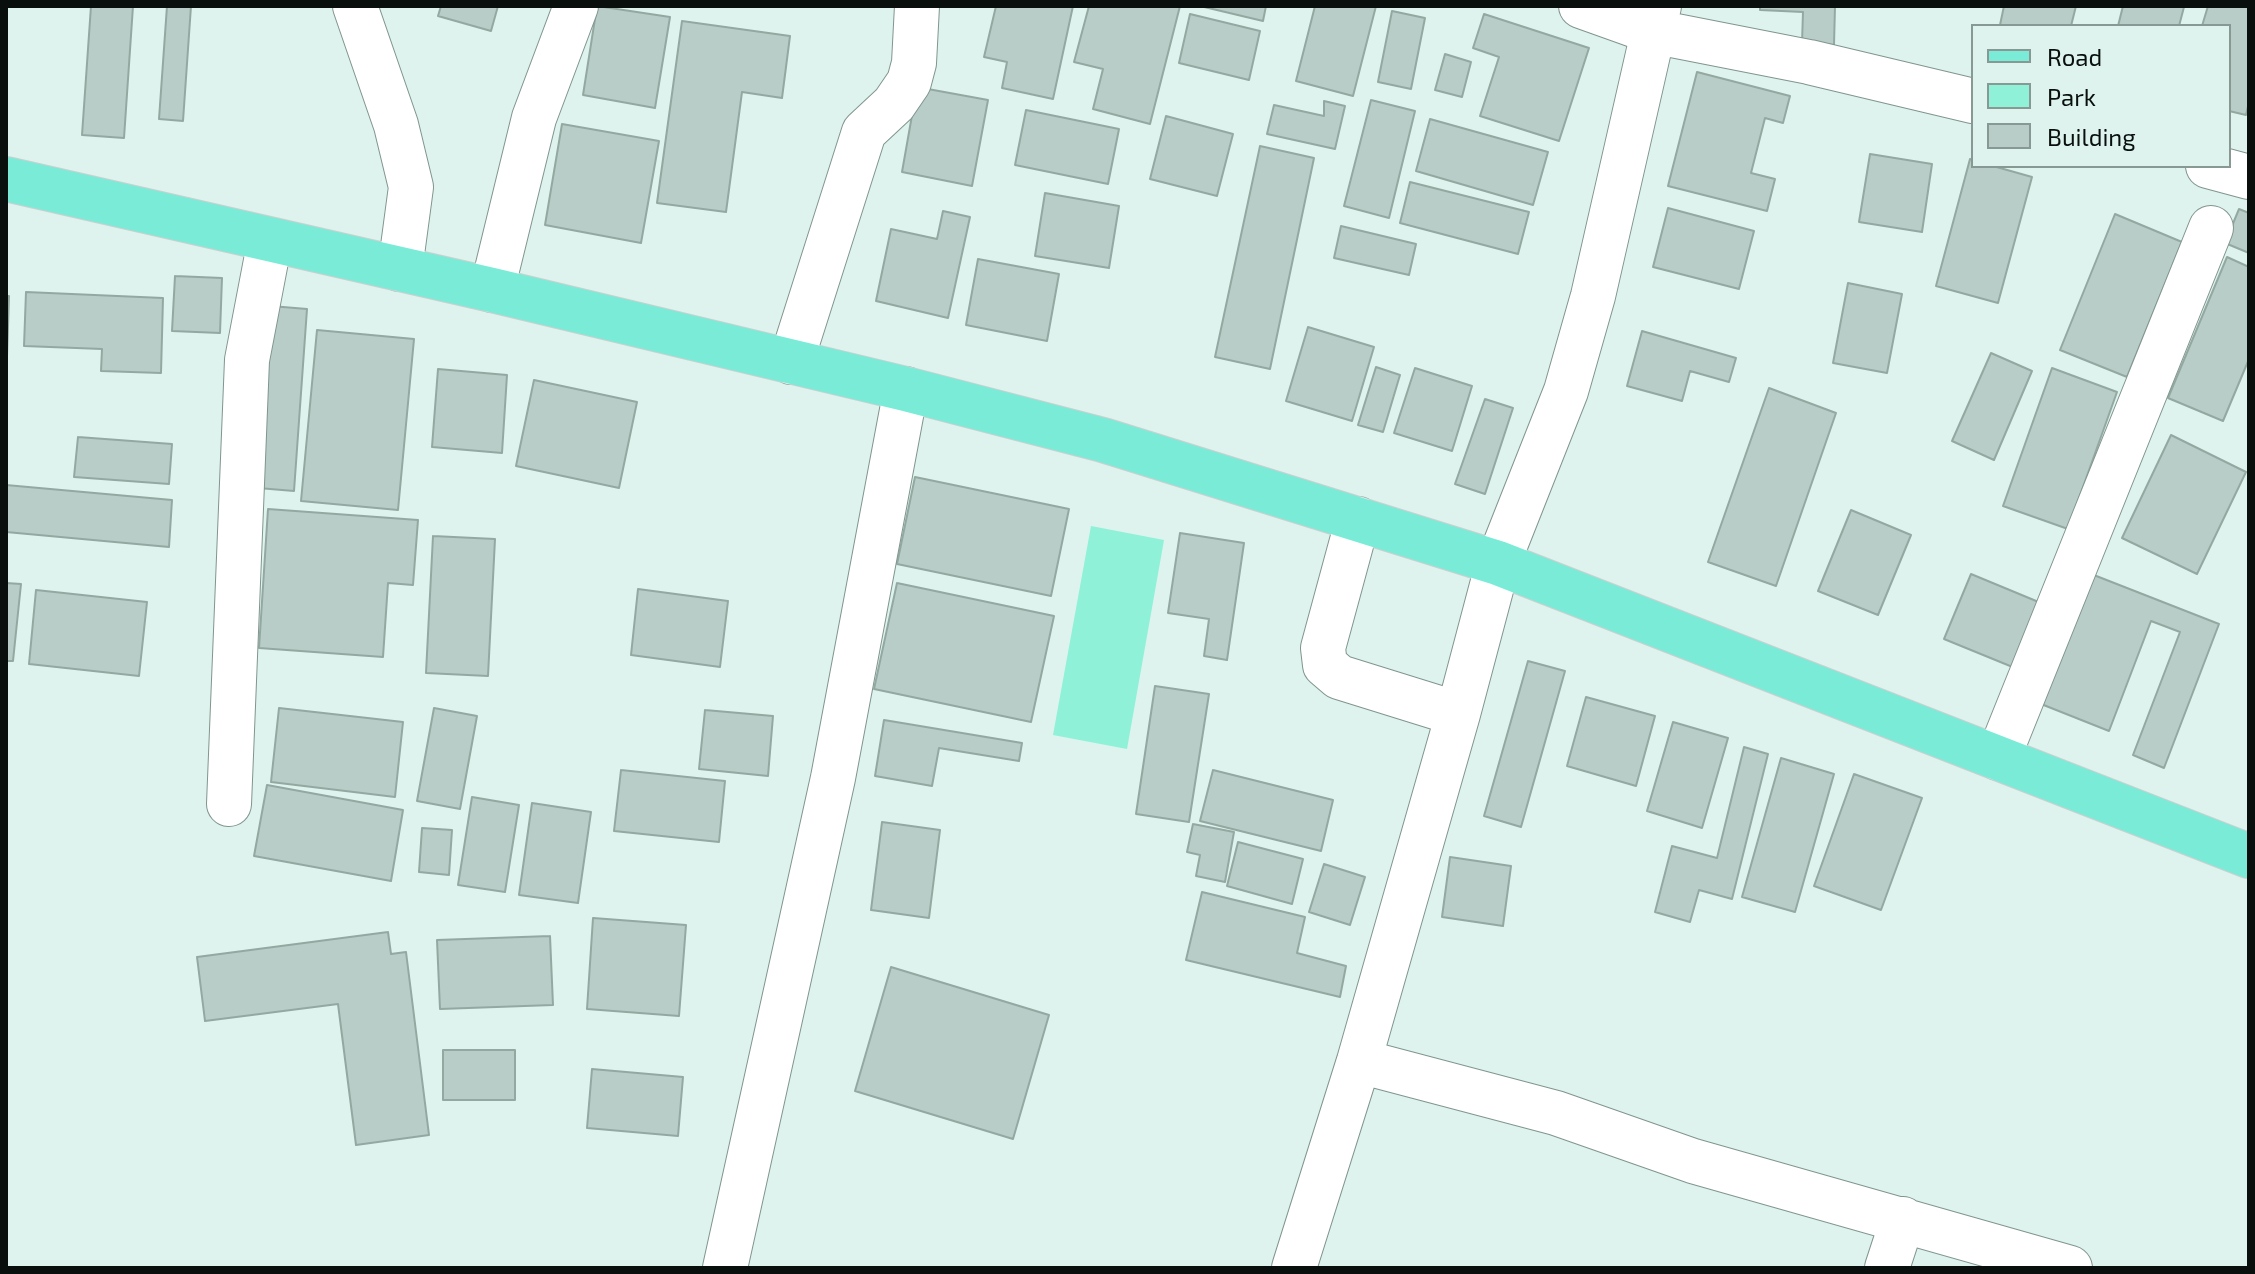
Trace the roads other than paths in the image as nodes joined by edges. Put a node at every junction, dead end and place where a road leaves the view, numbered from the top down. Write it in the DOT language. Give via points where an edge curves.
graph roads {
  1 [pos="355,6"];
  2 [pos="576,6"];
  3 [pos="917,6"];
  4 [pos="1581,6"];
  5 [pos="1655,18"];
  6 [pos="1971,101"];
  7 [pos="2215,168"];
  8 [pos="2249,177"];
  9 [pos="6,179"];
  10 [pos="2211,228"];
  11 [pos="270,240"];
  12 [pos="400,269"];
  13 [pos="492,290"];
  14 [pos="791,362"];
  15 [pos="906,389"];
  16 [pos="1358,519"];
  17 [pos="1498,563"];
  18 [pos="1458,714"];
  19 [pos="1998,758"];
  20 [pos="229,804"];
  21 [pos="2249,856"];
  22 [pos="1359,1061"];
  23 [pos="1903,1219"];
  24 [pos="725,1268"];
  25 [pos="1294,1268"];
  26 [pos="1887,1268"];
  27 [pos="2070,1268"];
  1 -- 12 [label="street" via="411,187"];
  2 -- 13 [label="street" via="534,118"];
  3 -- 14 [label="street" via="909,82 864,132"];
  4 -- 5 [label="street"];
  5 -- 6 [label="street"];
  5 -- 17 [label="street" via="1570,377"];
  7 -- 8 [label="street"];
  9 -- 11 [label="main road"];
  10 -- 19 [label="street"];
  11 -- 12 [label="main road"];
  11 -- 20 [label="street" via="247,360"];
  12 -- 13 [label="main road"];
  13 -- 14 [label="main road"];
  14 -- 15 [label="main road"];
  15 -- 16 [label="main road" via="1103,440"];
  15 -- 24 [label="street" via="833,778"];
  16 -- 17 [label="main road"];
  16 -- 18 [label="street" via="1323,648 1325,665 1339,677"];
  17 -- 18 [label="street"];
  17 -- 19 [label="main road"];
  18 -- 22 [label="street"];
  19 -- 21 [label="main road"];
  22 -- 23 [label="street" via="1556,1113 1693,1161"];
  22 -- 25 [label="street"];
  23 -- 26 [label="street"];
  23 -- 27 [label="street"];
}
